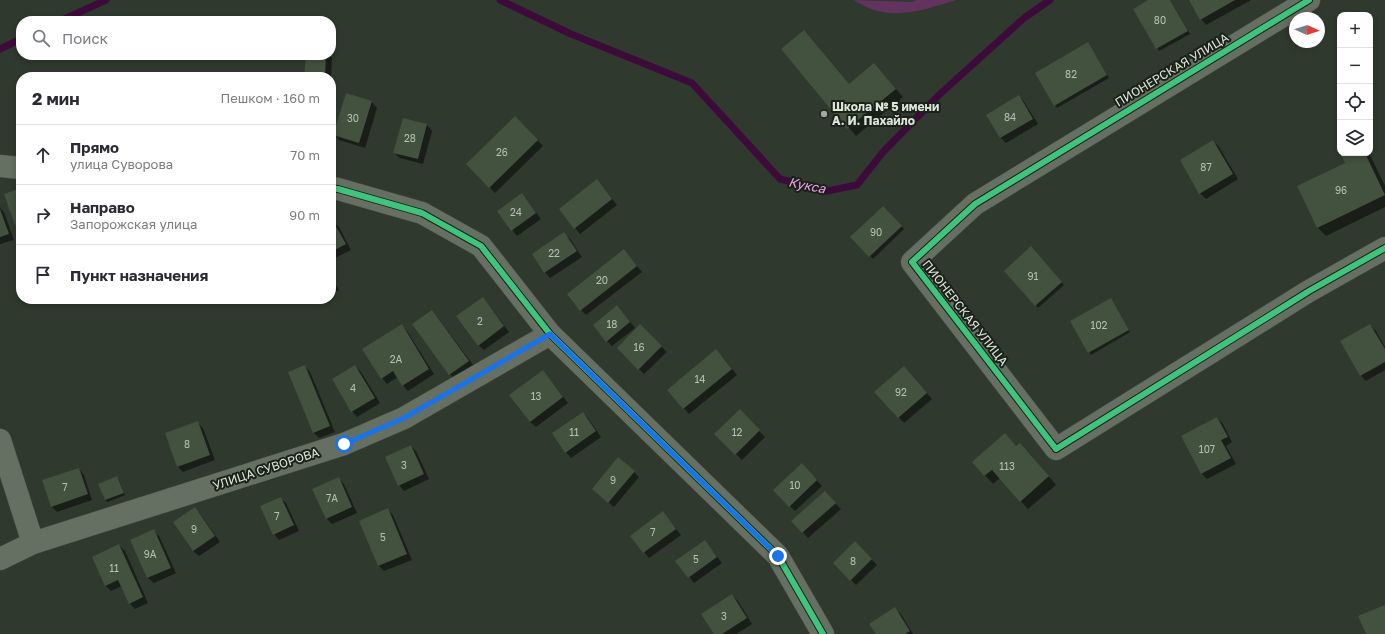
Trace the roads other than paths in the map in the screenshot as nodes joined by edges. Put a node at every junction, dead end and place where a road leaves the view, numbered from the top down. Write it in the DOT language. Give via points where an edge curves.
graph roads {
  1 [pos="1309,0"];
  2 [pos="0,166"];
  3 [pos="16,168"];
  4 [pos="336,189"];
  5 [pos="1385,248"];
  6 [pos="550,334"];
  7 [pos="0,440"];
  8 [pos="33,543"];
  9 [pos="0,559"];
  10 [pos="823,634"];
  1 -- 5 [label="street, ПИОНЕРСКАЯ УЛИЦА" via="975,204 912,262 1056,449 1309,291"];
  2 -- 3 [label="street"];
  4 -- 6 [label="street" via="422,213 481,246"];
  6 -- 8 [label="street, УЛИЦА СУВОРОВА" via="404,418 344,444"];
  6 -- 10 [label="street" via="778,556"];
  7 -- 8 [label="street"];
  8 -- 9 [label="street, УЛИЦА СУВОРОВА"];
}
